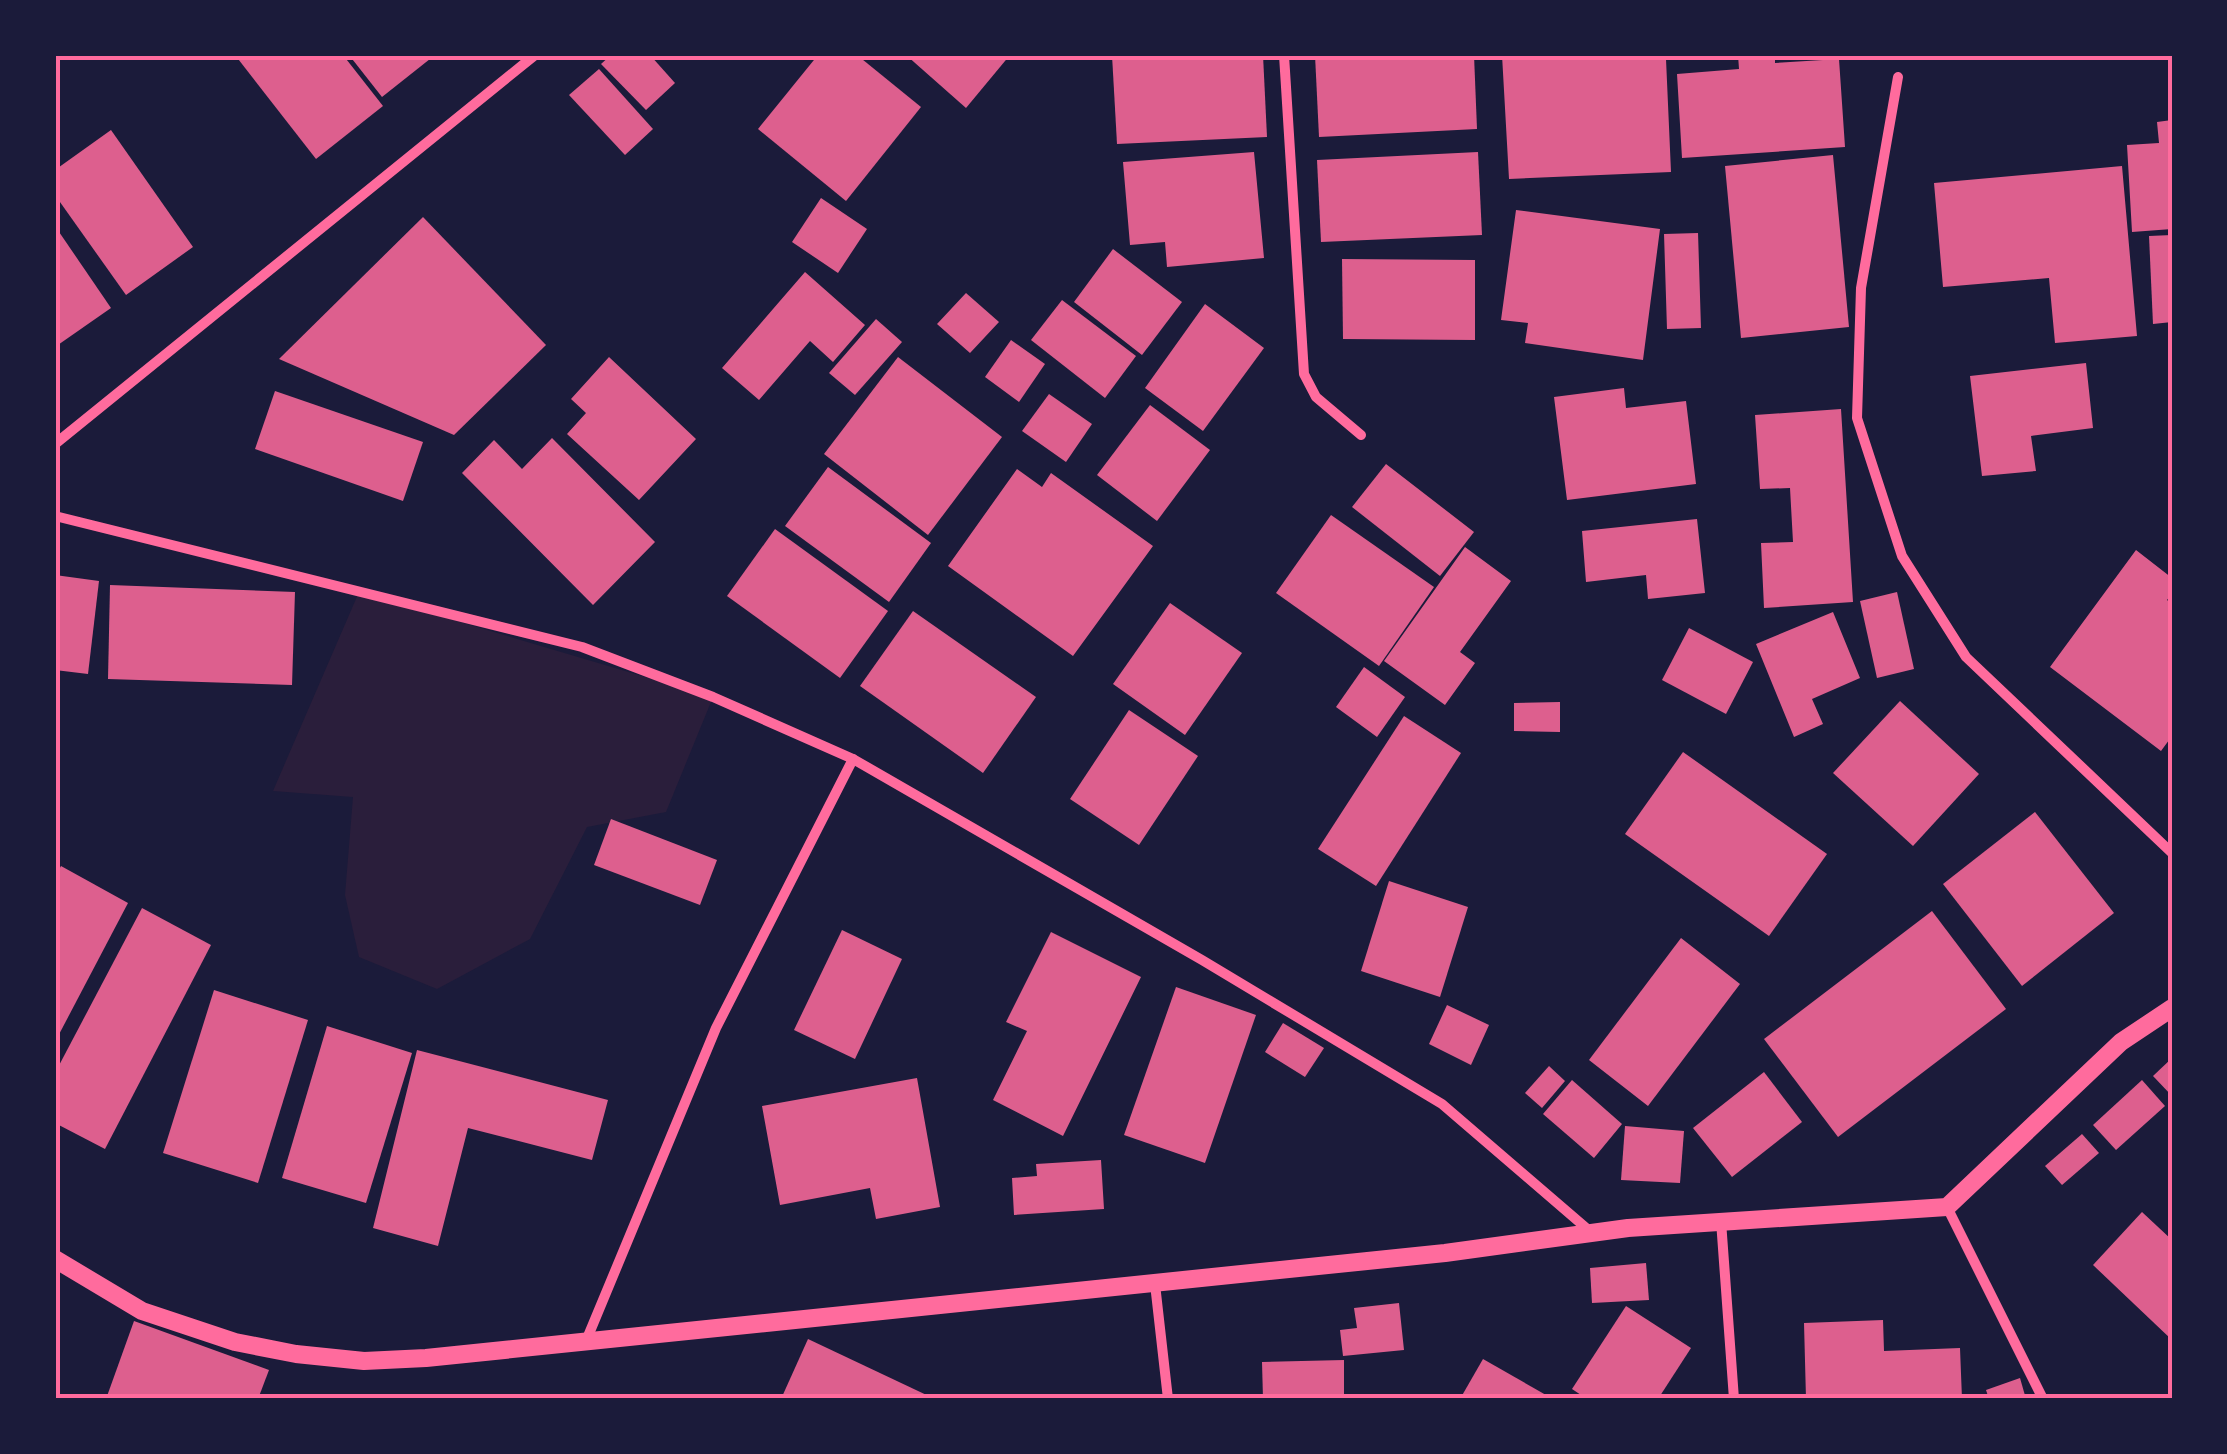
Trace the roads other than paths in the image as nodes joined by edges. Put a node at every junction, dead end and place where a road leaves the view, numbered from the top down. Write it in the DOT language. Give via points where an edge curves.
graph roads {
  1 [pos="535,55"];
  2 [pos="1284,55"];
  3 [pos="1898,77"];
  4 [pos="1361,435"];
  5 [pos="55,444"];
  6 [pos="55,516"];
  7 [pos="853,760"];
  8 [pos="2172,852"];
  9 [pos="2172,1008"];
  10 [pos="1947,1207"];
  11 [pos="1721,1220"];
  12 [pos="1592,1233"];
  13 [pos="55,1259"];
  14 [pos="1155,1284"];
  15 [pos="586,1341"];
  16 [pos="1168,1399"];
  17 [pos="1734,1399"];
  18 [pos="2043,1399"];
  1 -- 5 [label="street"];
  2 -- 4 [label="street" via="1304,374 1316,397"];
  3 -- 8 [label="street" via="1861,288 1857,418 1902,556 1966,656"];
  6 -- 7 [label="street" via="582,648"];
  7 -- 12 [label="street" via="1442,1104"];
  7 -- 15 [label="street" via="716,1028"];
  9 -- 10 [label="street" via="2121,1042"];
  10 -- 11 [label="street"];
  10 -- 18 [label="street"];
  11 -- 12 [label="street"];
  11 -- 17 [label="street"];
  12 -- 14 [label="street"];
  13 -- 15 [label="street" via="142,1311 296,1354 364,1361"];
  14 -- 15 [label="street"];
  14 -- 16 [label="street"];
}
